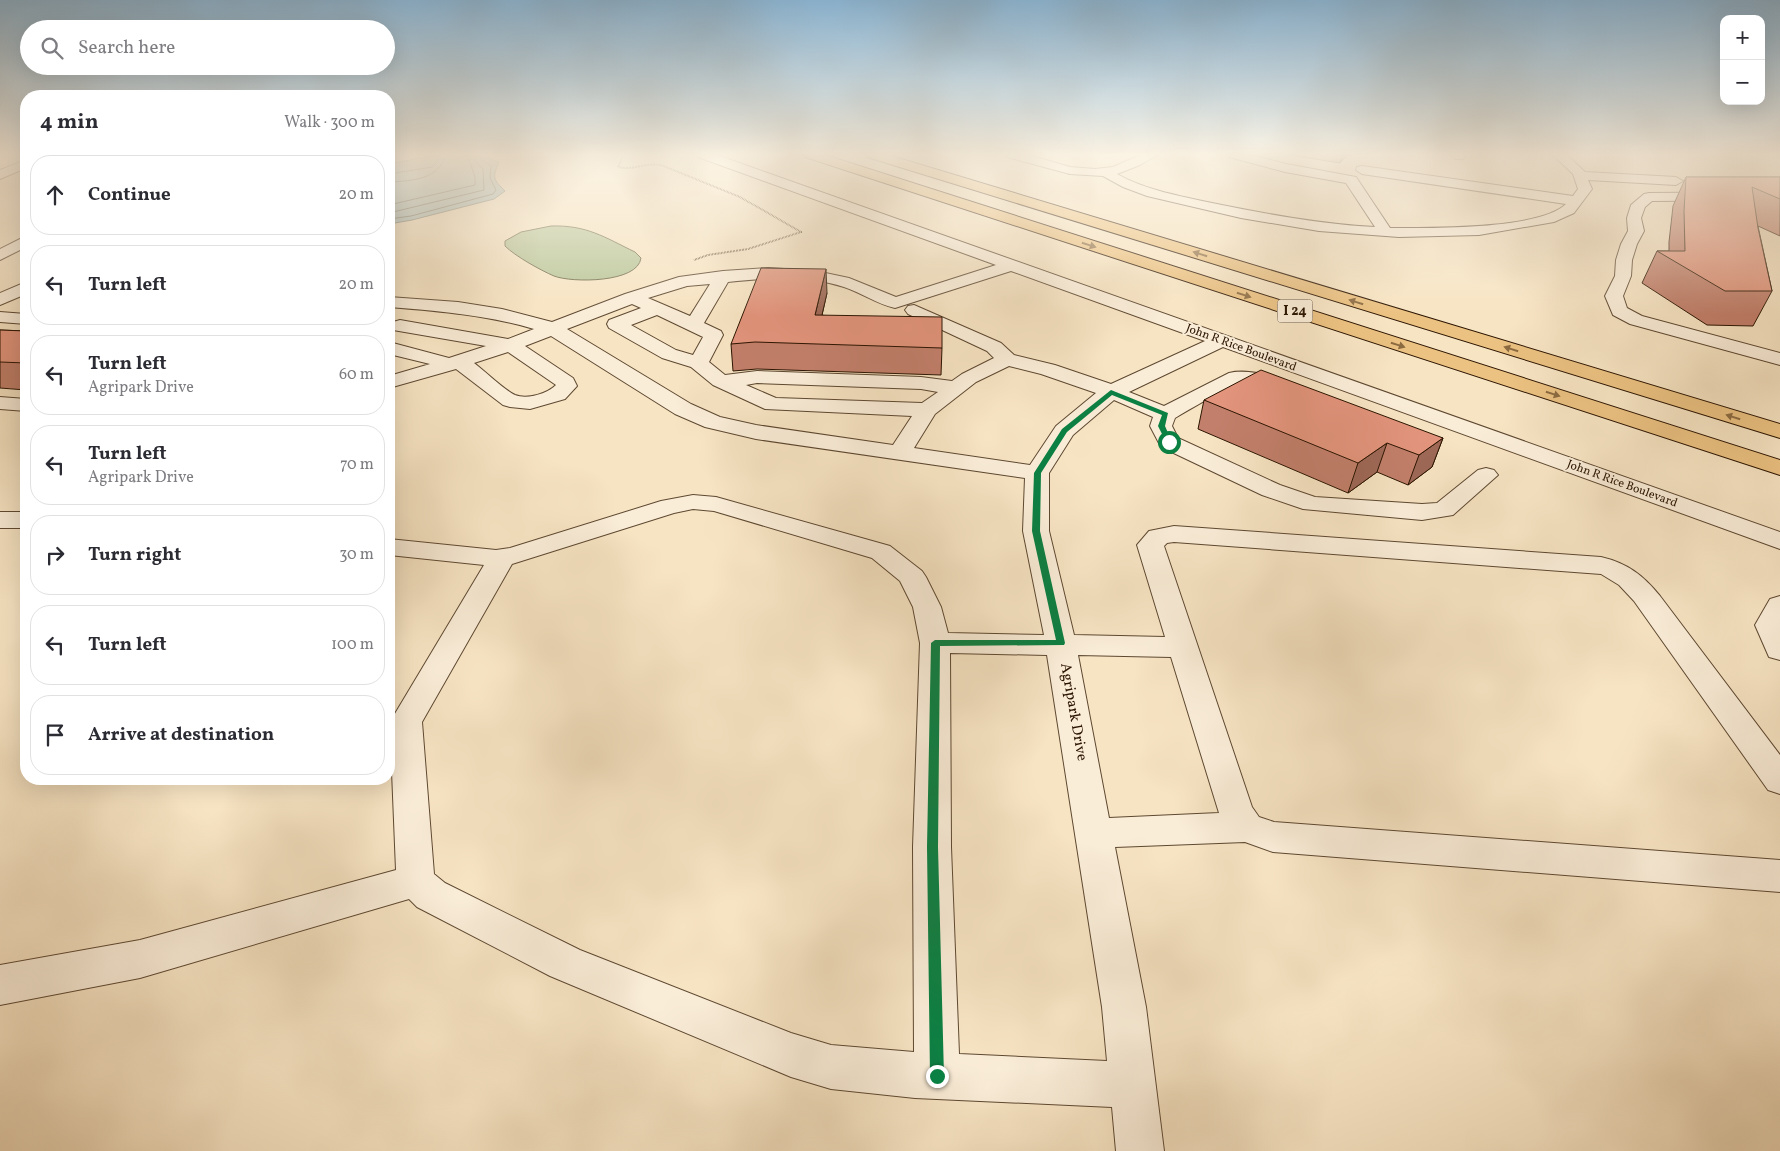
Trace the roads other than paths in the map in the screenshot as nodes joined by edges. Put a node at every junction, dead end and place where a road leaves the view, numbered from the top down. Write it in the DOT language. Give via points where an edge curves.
graph roads {
  1 [pos="851,208"];
  2 [pos="976,208"];
  3 [pos="1048,208"];
  4 [pos="1215,208"];
  5 [pos="1369,208"];
  6 [pos="1569,208"];
  7 [pos="1637,208"];
  8 [pos="1384,231"];
  9 [pos="20,244"];
  10 [pos="0,256"];
  11 [pos="1021,269"];
  12 [pos="723,276"];
  13 [pos="20,288"];
  14 [pos="3,293"];
  15 [pos="20,296"];
  16 [pos="631,298"];
  17 [pos="395,302"];
  18 [pos="427,304"];
  19 [pos="657,309"];
  20 [pos="0,317"];
  21 [pos="20,319"];
  22 [pos="694,325"];
  23 [pos="552,328"];
  24 [pos="395,334"];
  25 [pos="1221,341"];
  26 [pos="510,345"];
  27 [pos="395,349"];
  28 [pos="1780,359"];
  29 [pos="1007,360"];
  30 [pos="453,363"];
  31 [pos="698,363"];
  32 [pos="395,380"];
  33 [pos="720,382"];
  34 [pos="956,388"];
  35 [pos="1111,392"];
  36 [pos="1299,395"];
  37 [pos="0,403"];
  38 [pos="20,405"];
  39 [pos="927,410"];
  40 [pos="1165,414"];
  41 [pos="1780,431"];
  42 [pos="899,453"];
  43 [pos="1780,468"];
  44 [pos="1037,473"];
  45 [pos="1486,476"];
  46 [pos="0,520"];
  47 [pos="20,520"];
  48 [pos="1780,541"];
  49 [pos="395,548"];
  50 [pos="502,558"];
  51 [pos="1780,604"];
  52 [pos="935,643"];
  53 [pos="1061,643"];
  54 [pos="1184,647"];
  55 [pos="1780,650"];
  56 [pos="1780,781"];
  57 [pos="1246,827"];
  58 [pos="1094,833"];
  59 [pos="1780,876"];
  60 [pos="415,881"];
  61 [pos="0,985"];
  62 [pos="937,1076"];
  63 [pos="1133,1085"];
  64 [pos="1140,1151"];
  1 -- 11 [label="street, John R Rice Boulevard"];
  2 -- 43 [label="highway, I 24, one-way"];
  41 -- 3 [label="highway, I 24, one-way"];
  4 -- 8 [label="street" via="1256,217"];
  5 -- 8 [label="street"];
  6 -- 8 [label="street" via="1538,221 1488,230"];
  7 -- 28 [label="street" via="1634,218 1636,232 1628,244 1623,276 1614,296 1619,311 1636,320"];
  9 -- 10 [label="street"];
  11 -- 12 [label="street" via="895,303 849,283 816,276 768,273"];
  11 -- 25 [label="street, John R Rice Boulevard"];
  11 -- 29 [label="street" via="914,310 994,347"];
  12 -- 16 [label="street" via="685,281"];
  12 -- 22 [label="street"];
  13 -- 14 [label="street"];
  14 -- 15 [label="street"];
  16 -- 19 [label="street"];
  16 -- 23 [label="street"];
  17 -- 18 [label="street"];
  18 -- 23 [label="street" via="502,314"];
  18 -- 24 [label="street"];
  19 -- 22 [label="street"];
  19 -- 31 [label="street" via="616,324 669,354"];
  20 -- 21 [label="street"];
  22 -- 31 [label="street" via="714,334"];
  23 -- 26 [label="street"];
  23 -- 42 [label="street" via="683,409 713,422 756,432"];
  24 -- 26 [label="street"];
  25 -- 35 [label="street"];
  25 -- 48 [label="street, John R Rice Boulevard"];
  26 -- 30 [label="street"];
  26 -- 30 [label="street" via="566,382 564,391 530,403 510,401"];
  27 -- 30 [label="street"];
  29 -- 34 [label="street" via="969,378"];
  29 -- 35 [label="street" via="1035,365"];
  30 -- 32 [label="street"];
  31 -- 33 [label="street"];
  33 -- 34 [label="street" via="767,378 921,383"];
  33 -- 39 [label="street" via="773,404"];
  34 -- 39 [label="street"];
  35 -- 40 [label="street"];
  35 -- 44 [label="street" via="1064,431"];
  36 -- 40 [label="street" via="1254,378 1236,378"];
  37 -- 38 [label="street"];
  39 -- 42 [label="street"];
  40 -- 45 [label="street" via="1161,426 1169,442 1271,490 1312,504 1422,512 1444,510"];
  42 -- 44 [label="street"];
  44 -- 53 [label="street, Agripark Drive" via="1036,531"];
  46 -- 47 [label="street"];
  49 -- 50 [label="street"];
  50 -- 52 [label="street" via="670,506 693,502 716,504 882,552 912,577 927,607"];
  50 -- 60 [label="street" via="406,722"];
  51 -- 55 [label="street" via="1770,625"];
  52 -- 53 [label="street"];
  52 -- 62 [label="street" via="932,847"];
  53 -- 54 [label="street"];
  53 -- 58 [label="street, Agripark Drive"];
  54 -- 56 [label="street" via="1150,545 1158,537 1174,534 1601,565 1620,571 1633,581"];
  54 -- 57 [label="street" via="1236,812"];
  57 -- 58 [label="street"];
  57 -- 59 [label="street" via="1273,837"];
  58 -- 63 [label="street, Agripark Drive" via="1124,1007"];
  60 -- 61 [label="street" via="140,959"];
  60 -- 62 [label="street" via="431,895 565,964 791,1055 831,1068"];
  62 -- 63 [label="street"];
  63 -- 64 [label="street, Agripark Drive"];
}
